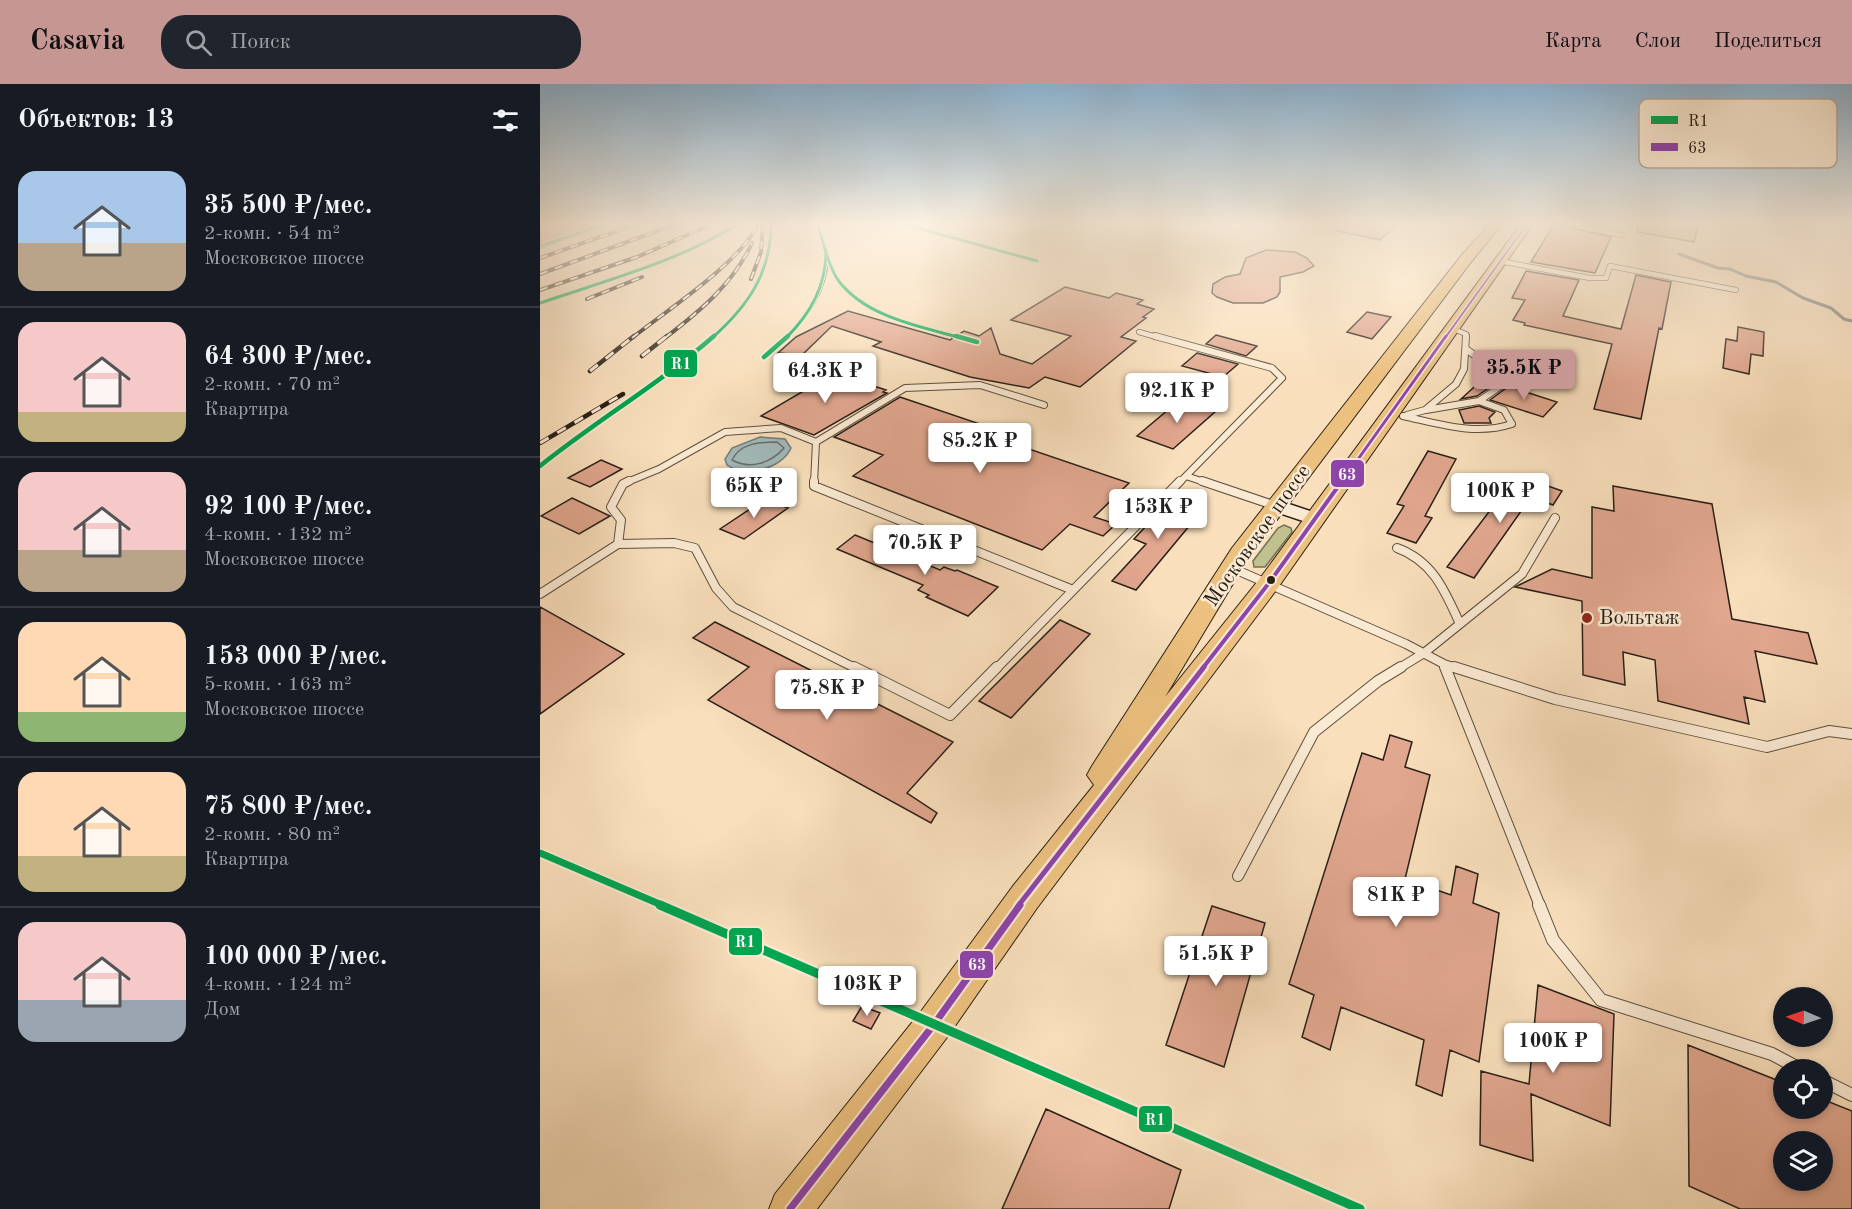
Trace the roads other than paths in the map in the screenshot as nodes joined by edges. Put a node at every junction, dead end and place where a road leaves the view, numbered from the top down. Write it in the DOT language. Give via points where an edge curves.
graph roads {
  1 [pos="1454,276"];
  2 [pos="1490,276"];
  3 [pos="1584,276"];
  4 [pos="1606,276"];
  5 [pos="1665,276"];
  6 [pos="1736,290"];
  7 [pos="1450,328"];
  8 [pos="1139,332"];
  9 [pos="1466,349"];
  10 [pos="1479,401"];
  11 [pos="1044,405"];
  12 [pos="1425,410"];
  13 [pos="1397,415"];
  14 [pos="816,441"];
  15 [pos="1186,476"];
  16 [pos="1277,506"];
  17 [pos="1555,518"];
  18 [pos="1315,519"];
  19 [pos="618,544"];
  20 [pos="1397,548"];
  21 [pos="1231,567"];
  22 [pos="1269,583"];
  23 [pos="1073,590"];
  24 [pos="540,594"];
  25 [pos="1460,624"];
  26 [pos="1424,654"];
  27 [pos="1444,664"];
  28 [pos="1852,734"];
  29 [pos="1238,876"];
  30 [pos="1025,897"];
  31 [pos="1781,1059"];
  32 [pos="1833,1086"];
  33 [pos="1852,1095"];
  34 [pos="790,1209"];
  1 -- 16 [label="main road, Московское шоссе"];
  2 -- 7 [label="main road, Московское шоссе"];
  3 -- 4 [label="lane"];
  5 -- 6 [label="lane"];
  7 -- 9 [label="lane" via="1466,334"];
  7 -- 13 [label="main road, Московское шоссе"];
  8 -- 15 [label="lane" via="1272,368 1282,378"];
  9 -- 10 [label="lane" via="1505,382"];
  9 -- 12 [label="lane" via="1464,369 1456,384"];
  10 -- 12 [label="lane"];
  10 -- 13 [label="lane" via="1504,410 1512,424 1496,431"];
  11 -- 14 [label="lane" via="980,385 905,388"];
  12 -- 13 [label="lane"];
  13 -- 18 [label="main road, Московское шоссе"];
  14 -- 19 [label="lane" via="781,428 724,432 659,469 623,484 611,507 621,520"];
  14 -- 23 [label="lane" via="814,486"];
  15 -- 16 [label="lane"];
  15 -- 23 [label="lane"];
  16 -- 18 [label="street"];
  16 -- 21 [label="main road, Московское шоссе"];
  17 -- 25 [label="lane" via="1522,574"];
  18 -- 22 [label="main road, Московское шоссе"];
  19 -- 23 [label="lane" via="674,543 695,548 716,588 734,607 950,715"];
  19 -- 24 [label="lane"];
  20 -- 25 [label="lane" via="1414,553 1439,578"];
  21 -- 22 [label="lane"];
  21 -- 30 [label="main road, Московское шоссе"];
  22 -- 26 [label="lane"];
  22 -- 30 [label="main road, Московское шоссе"];
  25 -- 26 [label="lane"];
  26 -- 27 [label="lane"];
  26 -- 29 [label="lane" via="1378,681 1314,732"];
  27 -- 28 [label="lane" via="1555,699 1767,747 1829,731"];
  27 -- 31 [label="lane" via="1553,940 1601,1000"];
  30 -- 34 [label="main road, Московское шоссе" via="935,1023"];
  32 -- 33 [label="lane"];
}
